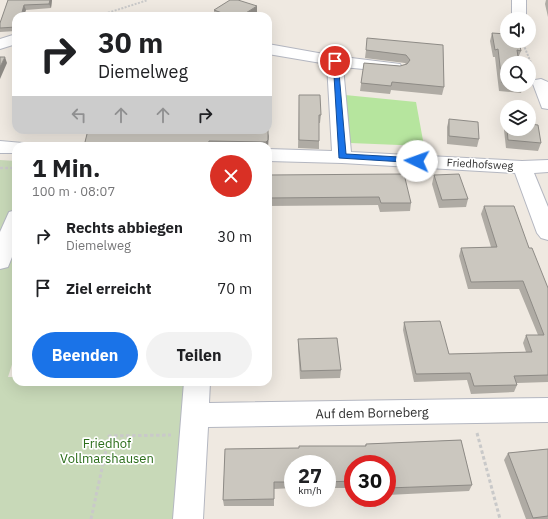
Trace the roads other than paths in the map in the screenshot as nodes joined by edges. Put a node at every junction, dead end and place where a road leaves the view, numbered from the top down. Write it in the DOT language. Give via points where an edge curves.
graph roads {
  1 [pos="519,0"];
  2 [pos="519,12"];
  3 [pos="12,40"];
  4 [pos="0,44"];
  5 [pos="272,51"];
  6 [pos="335,61"];
  7 [pos="399,67"];
  8 [pos="541,84"];
  9 [pos="548,104"];
  10 [pos="0,147"];
  11 [pos="12,147"];
  12 [pos="272,155"];
  13 [pos="342,156"];
  14 [pos="548,166"];
  15 [pos="522,167"];
  16 [pos="12,228"];
  17 [pos="548,233"];
  18 [pos="0,261"];
  19 [pos="197,386"];
  20 [pos="548,410"];
  21 [pos="195,425"];
  22 [pos="188,519"];
  1 -- 2 [label="street"];
  3 -- 4 [label="street"];
  5 -- 6 [label="street"];
  6 -- 7 [label="street"];
  6 -- 13 [label="street"];
  8 -- 9 [label="street"];
  10 -- 11 [label="street"];
  12 -- 13 [label="street, Friedhofsweg"];
  13 -- 15 [label="street, Friedhofsweg"];
  14 -- 15 [label="street, Friedhofsweg"];
  15 -- 17 [label="street"];
  16 -- 18 [label="street"];
  19 -- 21 [label="street"];
  20 -- 21 [label="street, Auf dem Borneberg" via="471,411"];
  21 -- 22 [label="street"];
}
